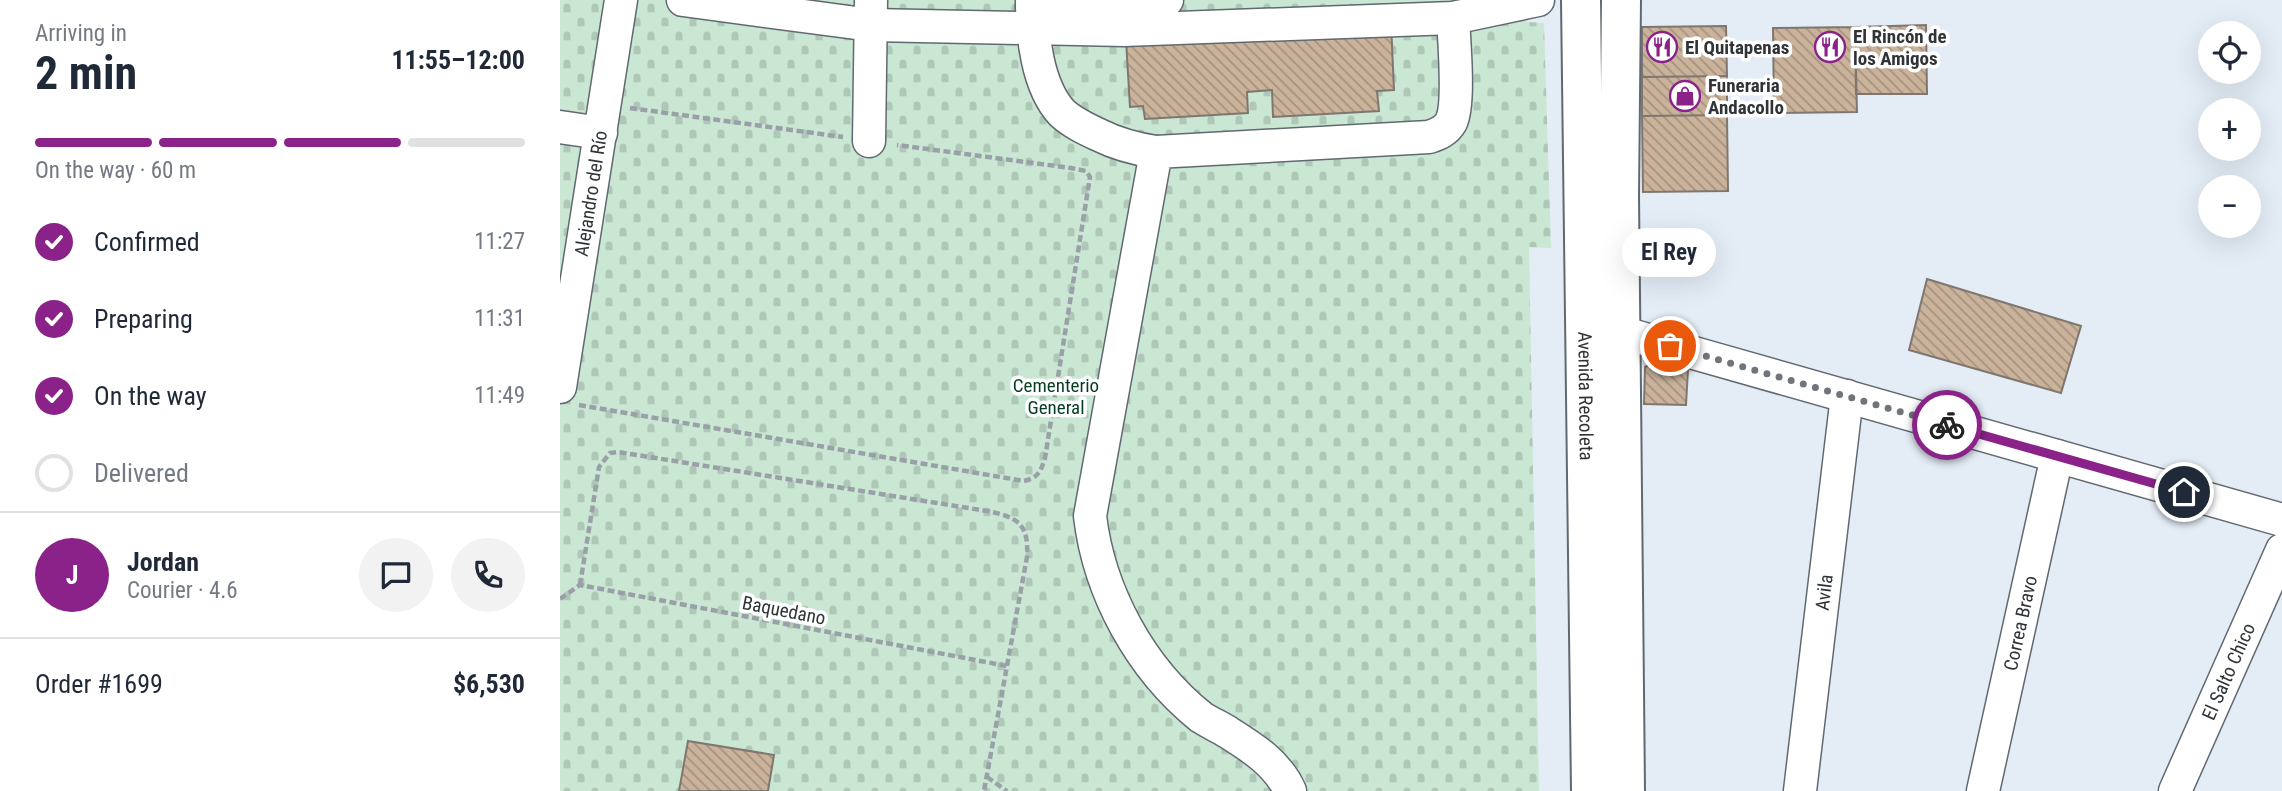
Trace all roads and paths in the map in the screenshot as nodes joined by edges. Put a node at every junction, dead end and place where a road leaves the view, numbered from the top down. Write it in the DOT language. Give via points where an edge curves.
graph roads {
  1 [pos="621,0"];
  2 [pos="683,0"];
  3 [pos="1167,0"];
  4 [pos="1538,0"];
  5 [pos="1581,0"];
  6 [pos="1621,0"];
  7 [pos="871,12"];
  8 [pos="1033,12"];
  9 [pos="926,13"];
  10 [pos="1453,18"];
  11 [pos="603,119"];
  12 [pos="560,127"];
  13 [pos="869,141"];
  14 [pos="1156,152"];
  15 [pos="1620,332"];
  16 [pos="567,396"];
  17 [pos="1847,396"];
  18 [pos="2057,456"];
  19 [pos="2282,520"];
  20 [pos="2282,550"];
  21 [pos="580,585"];
  22 [pos="560,599"];
  23 [pos="1007,666"];
  24 [pos="987,777"];
  25 [pos="984,791"];
  26 [pos="1007,791"];
  27 [pos="1290,791"];
  28 [pos="1591,791"];
  29 [pos="1625,791"];
  30 [pos="1800,791"];
  31 [pos="1983,791"];
  32 [pos="2175,791"];
  1 -- 11 [label="street, Alejandro del Río"];
  2 -- 7 [label="street"];
  3 -- 8 [label="street"];
  4 -- 10 [label="street"];
  5 -- 28 [label="main road, Avenida Recoleta"];
  6 -- 15 [label="main road, Avenida Recoleta"];
  7 -- 9 [label="street"];
  7 -- 13 [label="street"];
  8 -- 9 [label="street"];
  8 -- 10 [label="street" via="1124,30"];
  8 -- 14 [label="street" via="1046,88 1060,110 1105,138"];
  10 -- 14 [label="street" via="1455,108 1441,133"];
  11 -- 12 [label="street"];
  11 -- 13 [label="path"];
  11 -- 16 [label="street, Alejandro del Río"];
  13 -- 16 [label="path" via="1071,168 1086,171 1090,177 1045,458 1038,475 1024,481"];
  14 -- 27 [label="street" via="1091,506 1093,542 1113,601 1148,660 1203,718 1261,754"];
  15 -- 17 [label="street"];
  15 -- 29 [label="main road, Avenida Recoleta"];
  17 -- 18 [label="street"];
  17 -- 30 [label="street, Avila"];
  18 -- 19 [label="street"];
  18 -- 31 [label="street, Correa Bravo"];
  20 -- 32 [label="street, El Salto Chico"];
  21 -- 22 [label="path"];
  21 -- 23 [label="path, Baquedano"];
  21 -- 23 [label="path" via="596,476 610,453 987,511 1019,522 1028,545"];
  23 -- 24 [label="path"];
  24 -- 25 [label="path"];
  24 -- 26 [label="path"];
}
